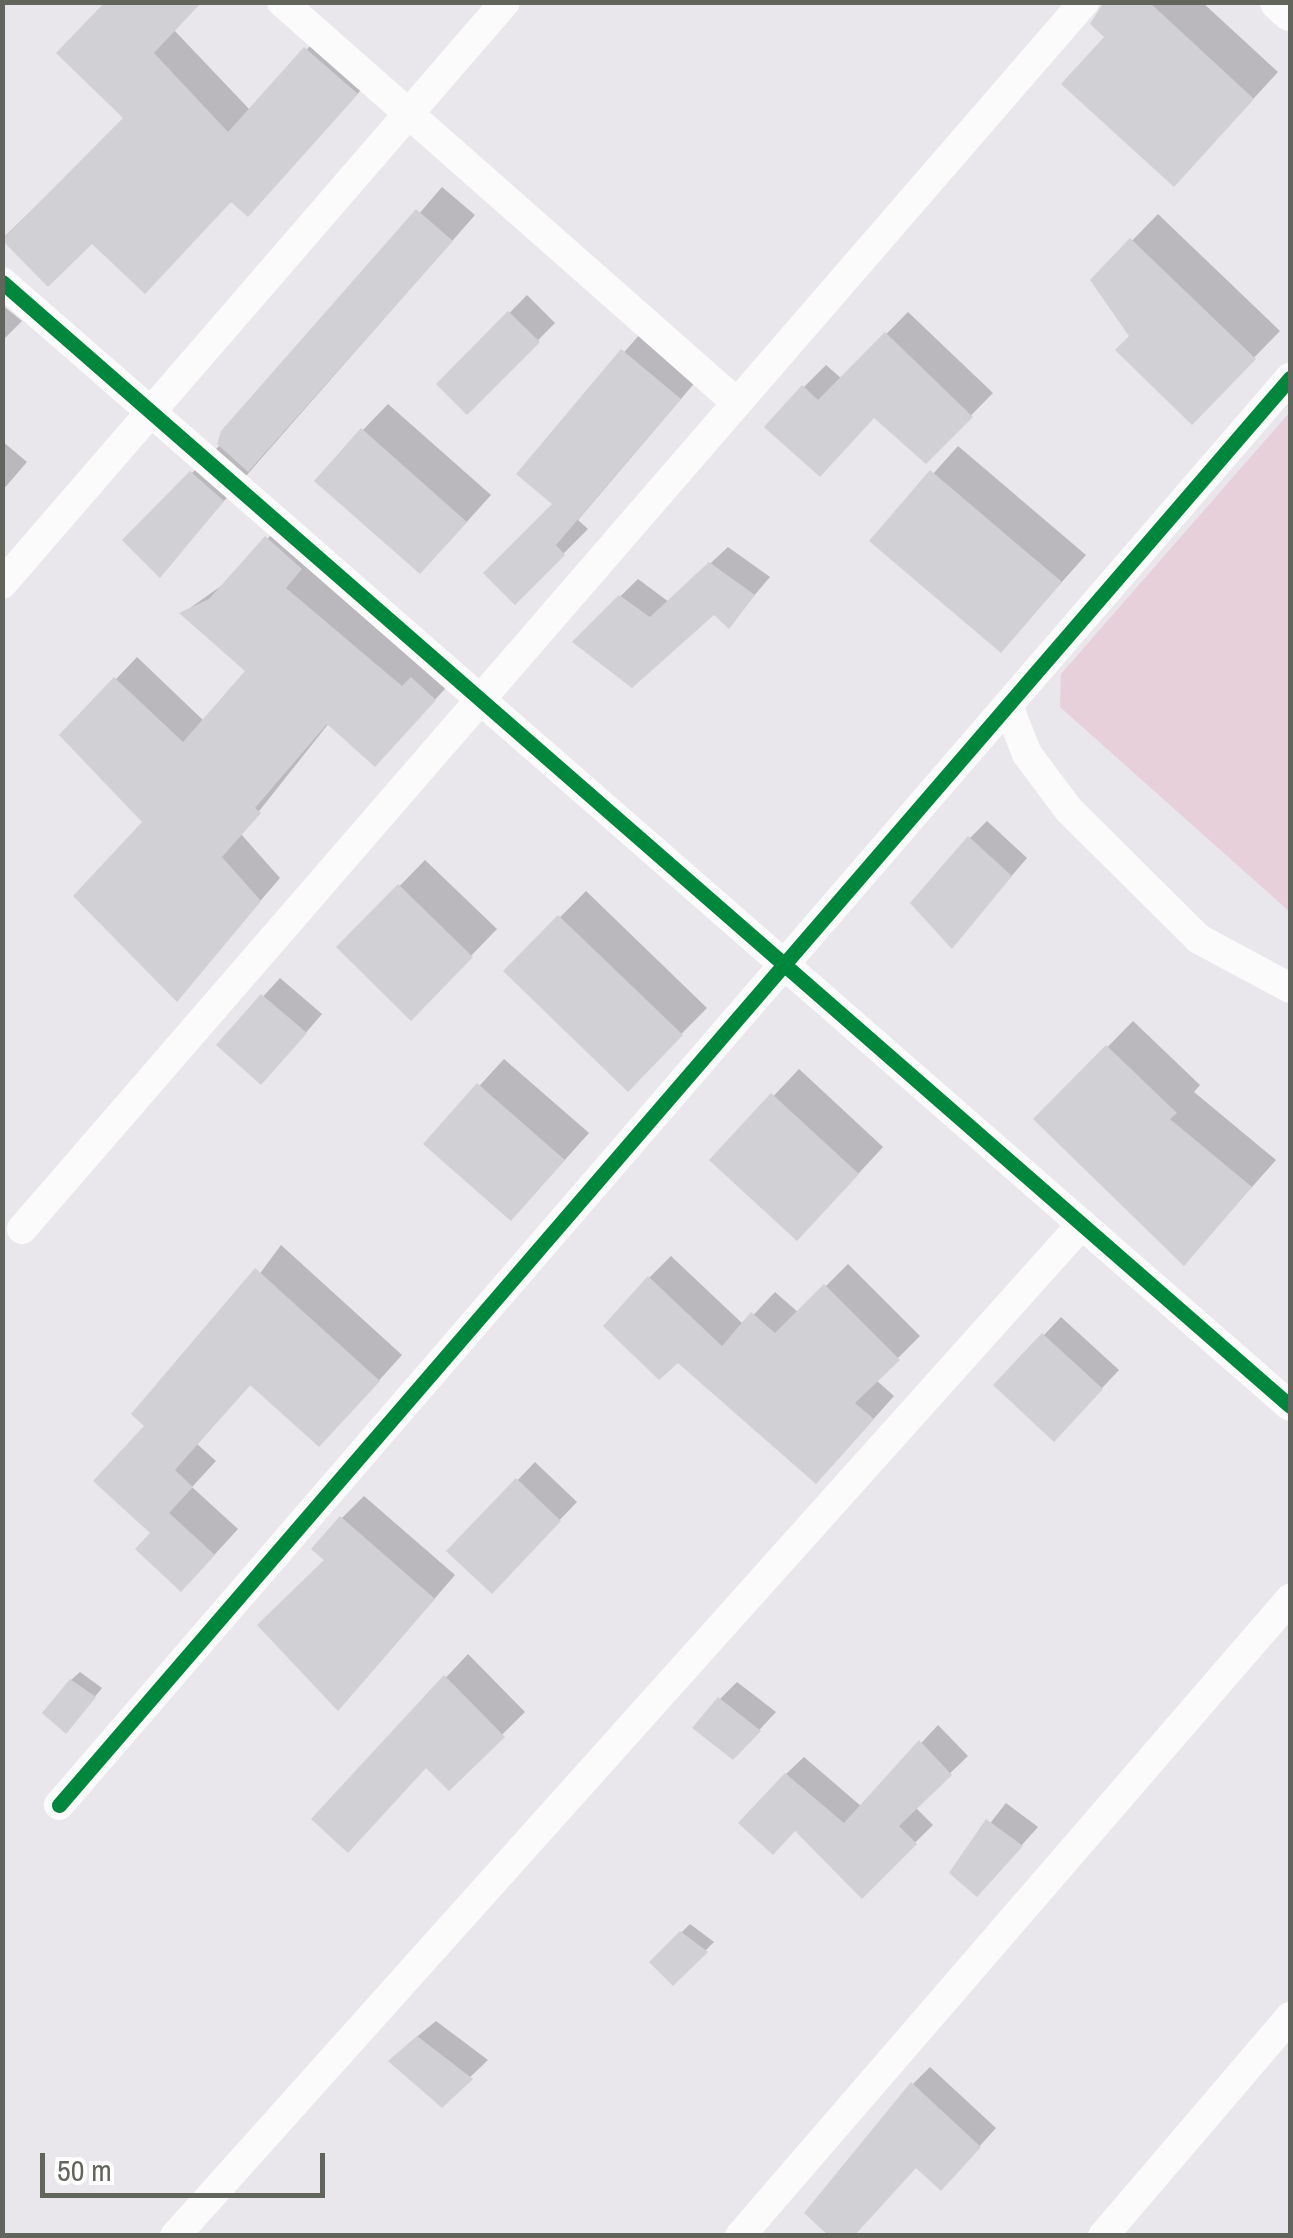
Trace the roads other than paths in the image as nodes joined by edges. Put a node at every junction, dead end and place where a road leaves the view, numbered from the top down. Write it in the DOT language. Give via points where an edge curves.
graph roads {
  1 [pos="282,2"];
  2 [pos="505,2"];
  3 [pos="1084,2"];
  4 [pos="1279,2"];
  5 [pos="1290,12"];
  6 [pos="408,114"];
  7 [pos="2,282"];
  8 [pos="1290,378"];
  9 [pos="736,403"];
  10 [pos="152,412"];
  11 [pos="2,584"];
  12 [pos="480,699"];
  13 [pos="1008,706"];
  14 [pos="784,964"];
  15 [pos="1290,988"];
  16 [pos="1082,1224"];
  17 [pos="22,1228"];
  18 [pos="1290,1406"];
  19 [pos="1290,1599"];
  20 [pos="59,1805"];
  21 [pos="1290,2017"];
  22 [pos="175,2236"];
  23 [pos="740,2236"];
  24 [pos="1103,2236"];
  1 -- 6 [label="street"];
  2 -- 6 [label="street"];
  3 -- 9 [label="street"];
  4 -- 5 [label="street"];
  6 -- 9 [label="street"];
  6 -- 10 [label="street"];
  7 -- 10 [label="street"];
  8 -- 13 [label="street"];
  9 -- 12 [label="street"];
  10 -- 11 [label="street"];
  10 -- 12 [label="street"];
  12 -- 14 [label="street"];
  12 -- 17 [label="street"];
  13 -- 14 [label="street"];
  13 -- 15 [label="street" via="1026,754 1068,809 1199,939"];
  14 -- 16 [label="street"];
  14 -- 20 [label="street"];
  16 -- 18 [label="street"];
  16 -- 22 [label="street"];
  19 -- 23 [label="street"];
  21 -- 24 [label="street"];
}
